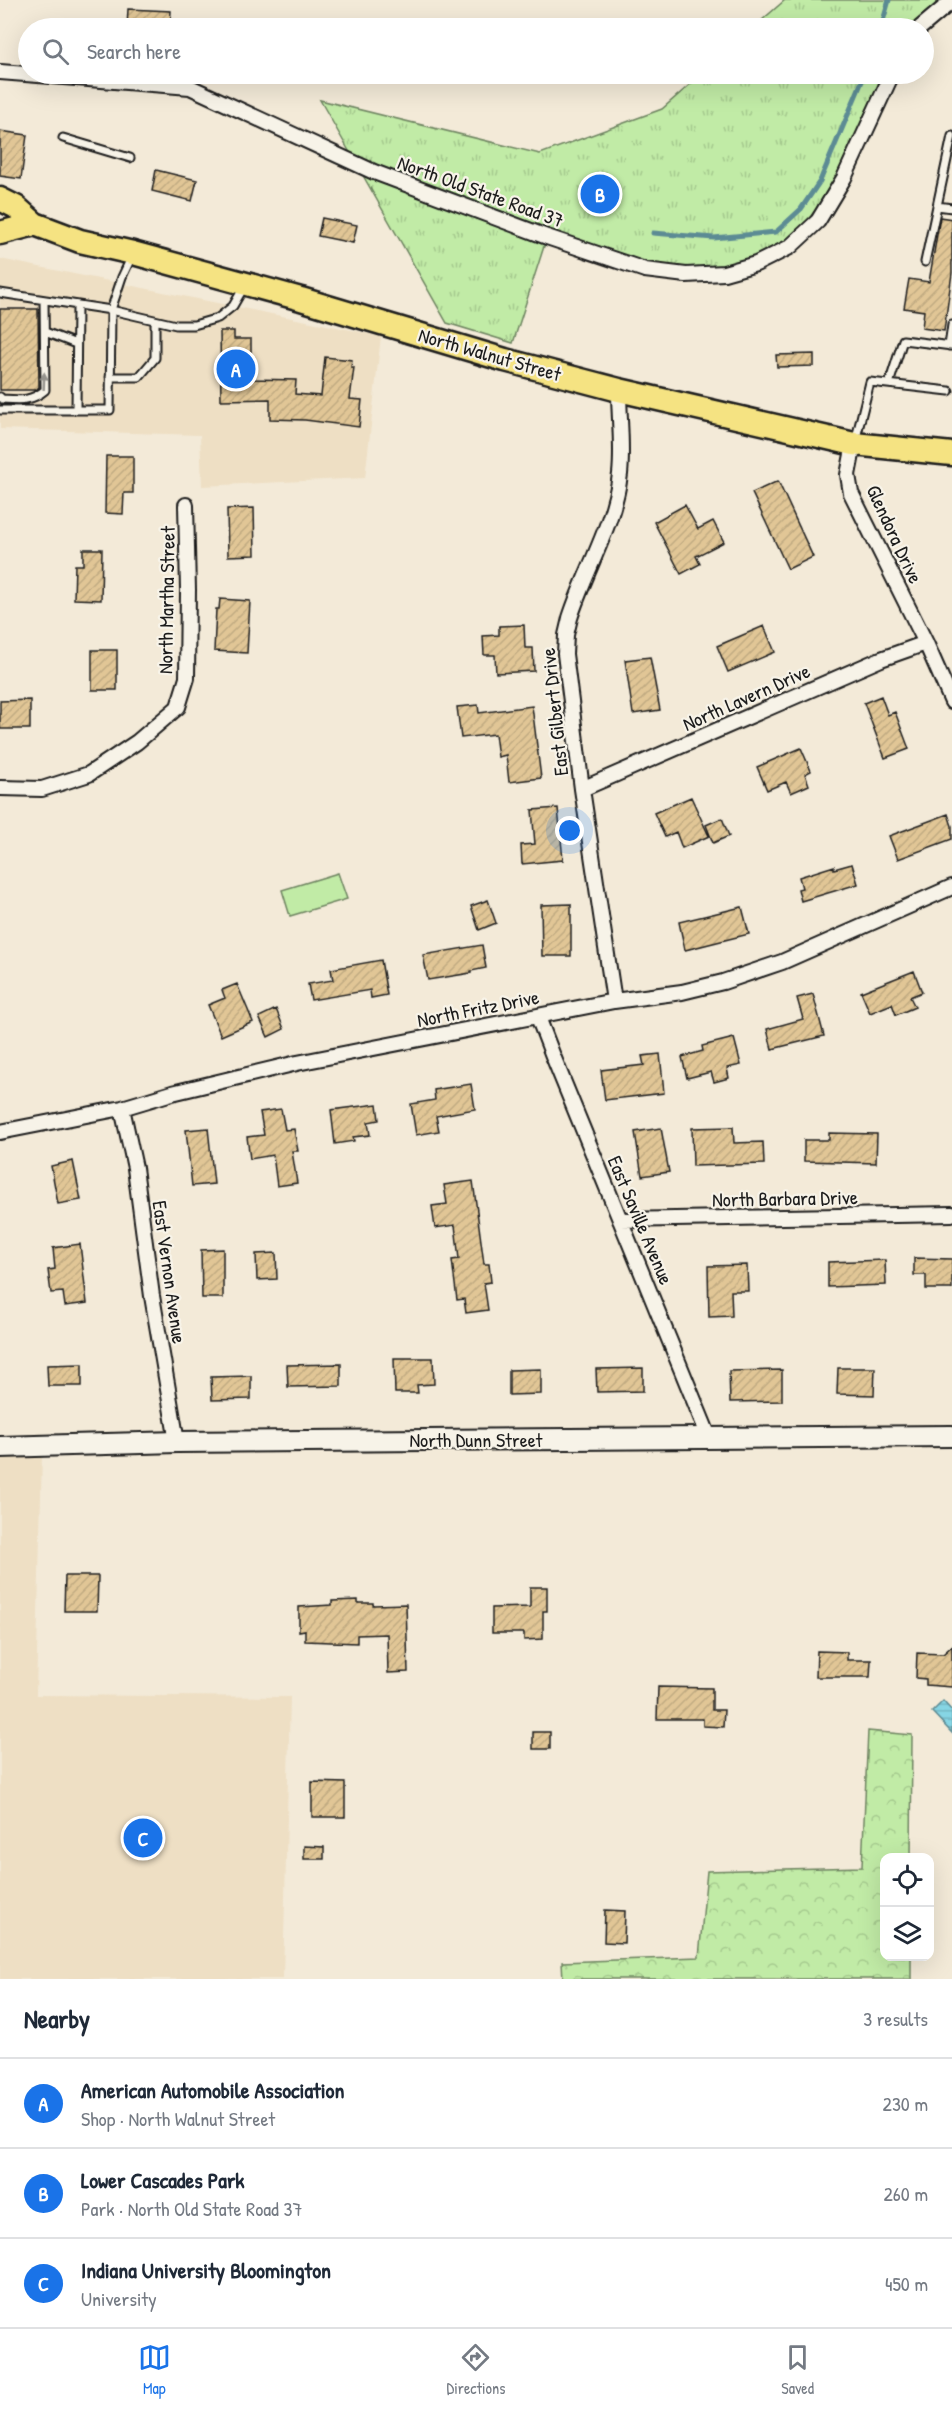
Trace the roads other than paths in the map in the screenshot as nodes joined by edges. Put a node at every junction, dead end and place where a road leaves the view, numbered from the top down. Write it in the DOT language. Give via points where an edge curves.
graph roads {
  1 [pos="952,1"];
  2 [pos="932,18"];
  3 [pos="0,72"];
  4 [pos="18,73"];
  5 [pos="152,84"];
  6 [pos="887,84"];
  7 [pos="952,136"];
  8 [pos="63,138"];
  9 [pos="130,158"];
  10 [pos="949,170"];
  11 [pos="0,199"];
  12 [pos="937,206"];
  13 [pos="952,208"];
  14 [pos="35,224"];
  15 [pos="0,233"];
  16 [pos="134,253"];
  17 [pos="925,262"];
  18 [pos="246,285"];
  19 [pos="0,293"];
  20 [pos="44,300"];
  21 [pos="77,305"];
  22 [pos="111,310"];
  23 [pos="155,321"];
  24 [pos="952,325"];
  25 [pos="45,332"];
  26 [pos="76,344"];
  27 [pos="951,346"];
  28 [pos="110,377"];
  29 [pos="889,384"];
  30 [pos="619,390"];
  31 [pos="949,391"];
  32 [pos="1,398"];
  33 [pos="0,410"];
  34 [pos="76,410"];
  35 [pos="854,444"];
  36 [pos="952,454"];
  37 [pos="186,505"];
  38 [pos="926,643"];
  39 [pos="952,702"];
  40 [pos="0,788"];
  41 [pos="582,789"];
  42 [pos="952,887"];
  43 [pos="614,1001"];
  44 [pos="538,1017"];
  45 [pos="122,1108"];
  46 [pos="0,1132"];
  47 [pos="952,1214"];
  48 [pos="620,1220"];
  49 [pos="952,1436"];
  50 [pos="709,1437"];
  51 [pos="177,1442"];
  52 [pos="0,1447"];
  1 -- 2 [label="street"];
  3 -- 4 [label="street, North Old State Road 37"];
  5 -- 6 [label="street, North Old State Road 37" via="190,87 374,172 547,237 645,270 686,275 724,273 756,264 790,247 818,221 844,178"];
  7 -- 10 [label="lane"];
  8 -- 9 [label="lane"];
  10 -- 12 [label="lane"];
  11 -- 14 [label="main road, North Walnut Street"];
  12 -- 13 [label="lane"];
  12 -- 17 [label="lane"];
  14 -- 15 [label="main road"];
  14 -- 16 [label="main road, North Walnut Street" via="80,242"];
  16 -- 18 [label="main road, North Walnut Street"];
  16 -- 22 [label="lane"];
  18 -- 23 [label="lane" via="233,306 218,318 176,326"];
  18 -- 30 [label="main road, North Walnut Street"];
  19 -- 20 [label="lane"];
  20 -- 21 [label="lane"];
  20 -- 25 [label="lane"];
  21 -- 22 [label="lane"];
  21 -- 26 [label="lane"];
  22 -- 23 [label="lane"];
  22 -- 28 [label="lane"];
  23 -- 28 [label="lane" via="155,358 139,377"];
  24 -- 27 [label="lane"];
  25 -- 26 [label="lane"];
  32 -- 25 [label="lane, one-way" via="26,400 45,390"];
  26 -- 34 [label="lane"];
  27 -- 29 [label="lane" via="903,340"];
  28 -- 34 [label="lane" via="110,410"];
  29 -- 31 [label="lane"];
  29 -- 35 [label="lane" via="870,382"];
  30 -- 35 [label="main road, North Walnut Street"];
  30 -- 41 [label="street, East Gilbert Drive" via="621,459 617,491 566,634 566,675"];
  33 -- 34 [label="lane"];
  35 -- 36 [label="main road, North Walnut Street"];
  35 -- 38 [label="street, Glendora Drive" via="848,475 851,493"];
  37 -- 40 [label="street, North Martha Street" via="186,678 178,707 137,742 88,774 42,789"];
  38 -- 39 [label="street, Glendora Drive"];
  38 -- 41 [label="street, North Lavern Drive" via="881,658"];
  41 -- 43 [label="street, East Gilbert Drive"];
  42 -- 43 [label="street, North Fritz Drive" via="749,974 682,992"];
  43 -- 44 [label="street, North Fritz Drive"];
  44 -- 45 [label="street, North Fritz Drive" via="297,1063"];
  44 -- 48 [label="street, East Saville Avenue"];
  45 -- 46 [label="street, North Fritz Drive"];
  45 -- 51 [label="street, East Vernon Avenue" via="135,1168"];
  47 -- 48 [label="street, North Barbara Drive"];
  48 -- 50 [label="street, East Saville Avenue"];
  49 -- 50 [label="street, North Dunn Street"];
  50 -- 51 [label="street, North Dunn Street"];
  51 -- 52 [label="street, North Dunn Street"];
}
